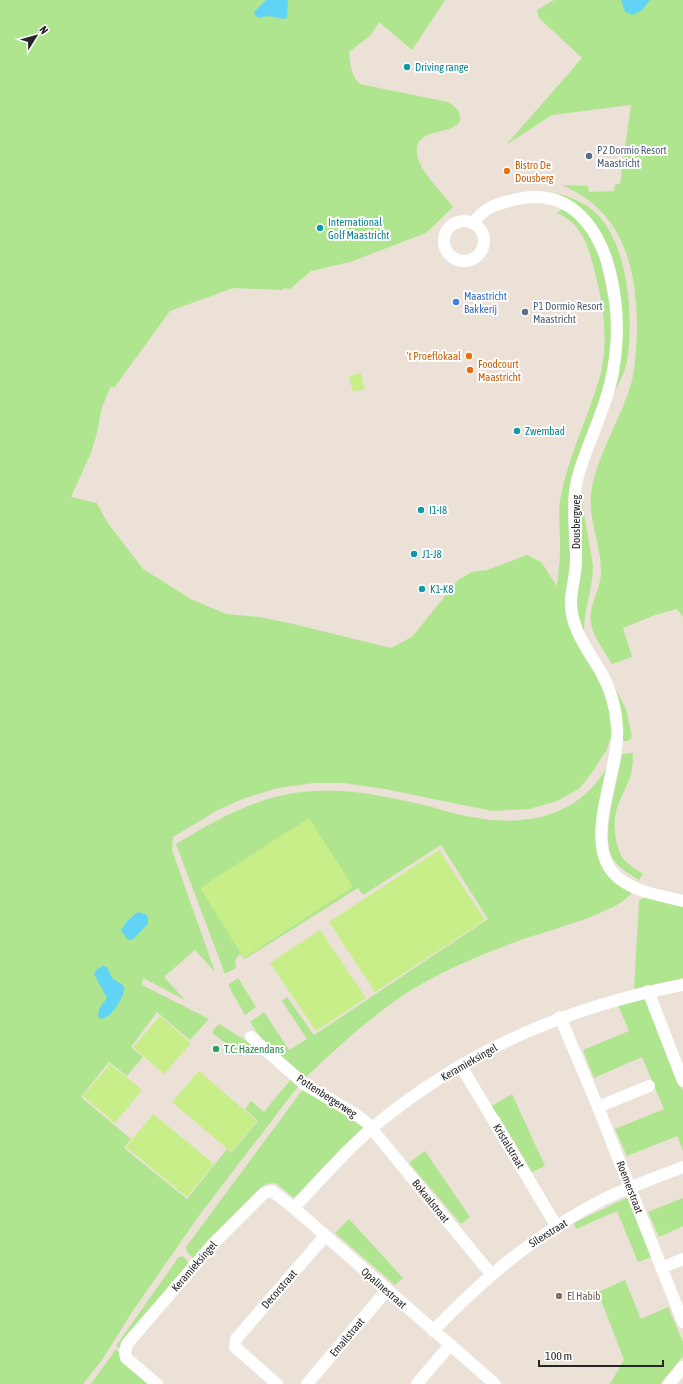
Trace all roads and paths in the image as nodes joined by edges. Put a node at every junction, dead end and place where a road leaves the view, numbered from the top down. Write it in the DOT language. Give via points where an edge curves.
graph roads {
  1 [pos="473,224"];
  2 [pos="683,901"];
  3 [pos="683,985"];
  4 [pos="648,991"];
  5 [pos="560,1017"];
  6 [pos="251,1037"];
  7 [pos="460,1066"];
  8 [pos="683,1081"];
  9 [pos="649,1086"];
  10 [pos="598,1106"];
  11 [pos="370,1126"];
  12 [pos="683,1166"];
  13 [pos="630,1188"];
  14 [pos="274,1192"];
  15 [pos="294,1208"];
  16 [pos="557,1227"];
  17 [pos="325,1236"];
  18 [pos="683,1259"];
  19 [pos="661,1268"];
  20 [pos="491,1274"];
  21 [pos="387,1290"];
  22 [pos="683,1322"];
  23 [pos="433,1330"];
  24 [pos="450,1345"];
  25 [pos="683,1368"];
  26 [pos="157,1384"];
  27 [pos="277,1384"];
  28 [pos="307,1384"];
  29 [pos="417,1384"];
  30 [pos="495,1384"];
  31 [pos="669,1384"];
  1 -- 2 [label="street, Dousbergweg" via="494,204 517,199 551,198 570,206 584,218 596,236 608,269 615,305 616,353 610,388 577,480 574,513 576,560 571,606 579,635 612,695 616,716 617,754 606,797 601,832 601,847 605,860 611,871 626,884"];
  3 -- 4 [label="street, Keramieksingel"];
  4 -- 5 [label="street, Keramieksingel"];
  4 -- 8 [label="street"];
  5 -- 7 [label="street, Keramieksingel" via="526,1031"];
  5 -- 10 [label="street, Roemerstraat"];
  6 -- 11 [label="street, Pottenbergerweg" via="304,1084 355,1114"];
  7 -- 11 [label="street, Keramieksingel"];
  7 -- 16 [label="street, Kristalstraat"];
  9 -- 10 [label="street"];
  10 -- 13 [label="street, Roemerstraat"];
  11 -- 15 [label="street, Keramieksingel"];
  11 -- 20 [label="street, Bokaalstraat"];
  12 -- 13 [label="street, Silexstraat"];
  13 -- 16 [label="street, Silexstraat" via="603,1200"];
  13 -- 19 [label="street, Roemerstraat"];
  14 -- 15 [label="street, Opalinestraat"];
  14 -- 26 [label="street, Keramieksingel" via="264,1193 213,1244 128,1342 126,1358"];
  15 -- 17 [label="street, Opalinestraat"];
  16 -- 20 [label="street, Silexstraat"];
  17 -- 21 [label="street, Opalinestraat"];
  17 -- 27 [label="street, Decorstraat" via="234,1343 236,1348"];
  18 -- 19 [label="street"];
  19 -- 22 [label="street, Roemerstraat"];
  20 -- 23 [label="street, Silexstraat"];
  21 -- 23 [label="street, Opalinestraat"];
  21 -- 28 [label="street, Emailstraat"];
  23 -- 24 [label="street, Opalinestraat"];
  24 -- 29 [label="street"];
  24 -- 30 [label="street, Opalinestraat"];
  25 -- 31 [label="street"];
}
